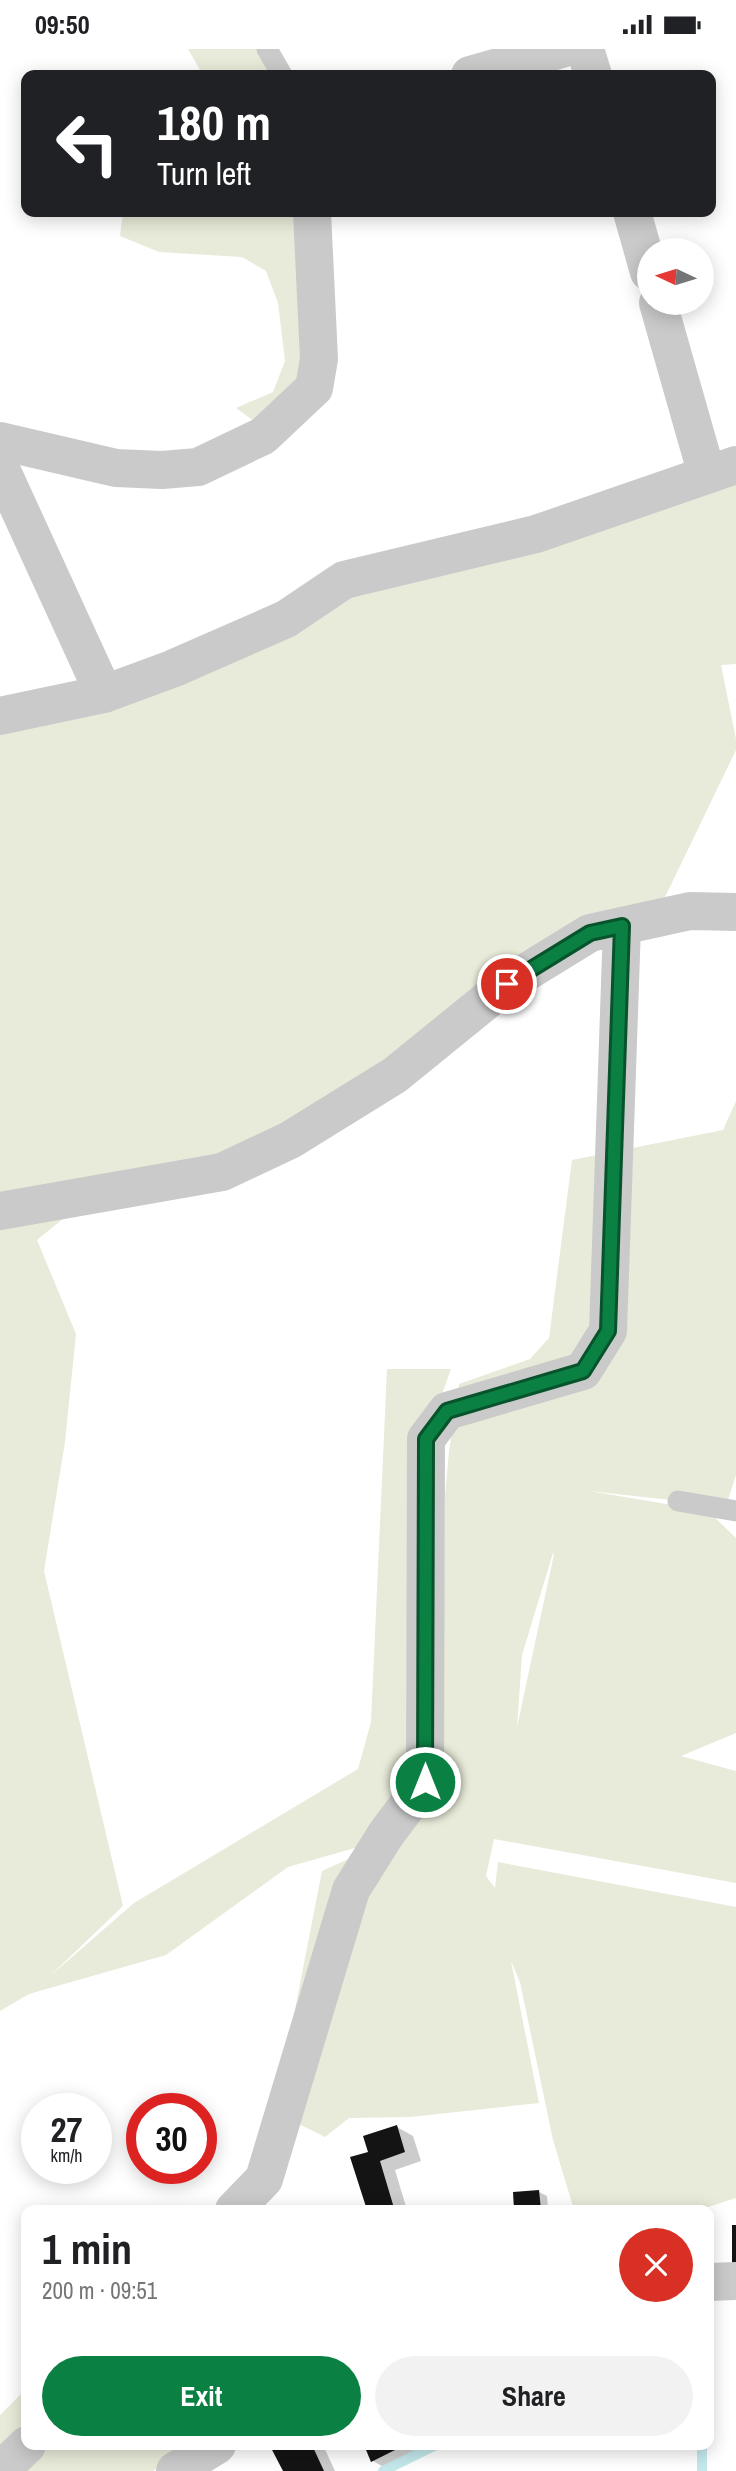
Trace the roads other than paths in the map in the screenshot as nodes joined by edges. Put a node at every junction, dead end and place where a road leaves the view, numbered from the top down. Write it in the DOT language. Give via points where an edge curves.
graph roads {
  1 [pos="267,49"];
  2 [pos="562,49"];
  3 [pos="585,49"];
  4 [pos="279,70"];
  5 [pos="488,70"];
  6 [pos="591,70"];
  7 [pos="312,217"];
  8 [pos="633,217"];
  9 [pos="639,238"];
  10 [pos="663,315"];
  11 [pos="0,442"];
  12 [pos="0,467"];
  13 [pos="722,470"];
  14 [pos="104,694"];
  15 [pos="0,716"];
  16 [pos="736,912"];
  17 [pos="622,926"];
  18 [pos="0,1211"];
  19 [pos="678,1501"];
  20 [pos="736,1511"];
  21 [pos="239,2205"];
  22 [pos="736,2281"];
  23 [pos="714,2282"];
  24 [pos="22,2450"];
  25 [pos="209,2450"];
  26 [pos="1,2471"];
  27 [pos="175,2471"];
  1 -- 4 [label="lane"];
  2 -- 5 [label="street"];
  3 -- 6 [label="street"];
  7 -- 11 [label="street" via="319,359 314,388 263,436 198,467 162,470 116,468"];
  8 -- 9 [label="street"];
  10 -- 13 [label="street"];
  12 -- 14 [label="street"];
  13 -- 14 [label="street" via="536,534 344,580 286,619"];
  14 -- 15 [label="street"];
  16 -- 17 [label="street" via="690,911"];
  17 -- 18 [label="street" via="590,933 507,984 395,1075 290,1140 222,1172"];
  17 -- 21 [label="street" via="608,1331 583,1371 447,1411 426,1439 425,1782 351,1890 264,2179"];
  19 -- 20 [label="lane"];
  22 -- 23 [label="street"];
  24 -- 26 [label="street"];
  25 -- 27 [label="street"];
}
